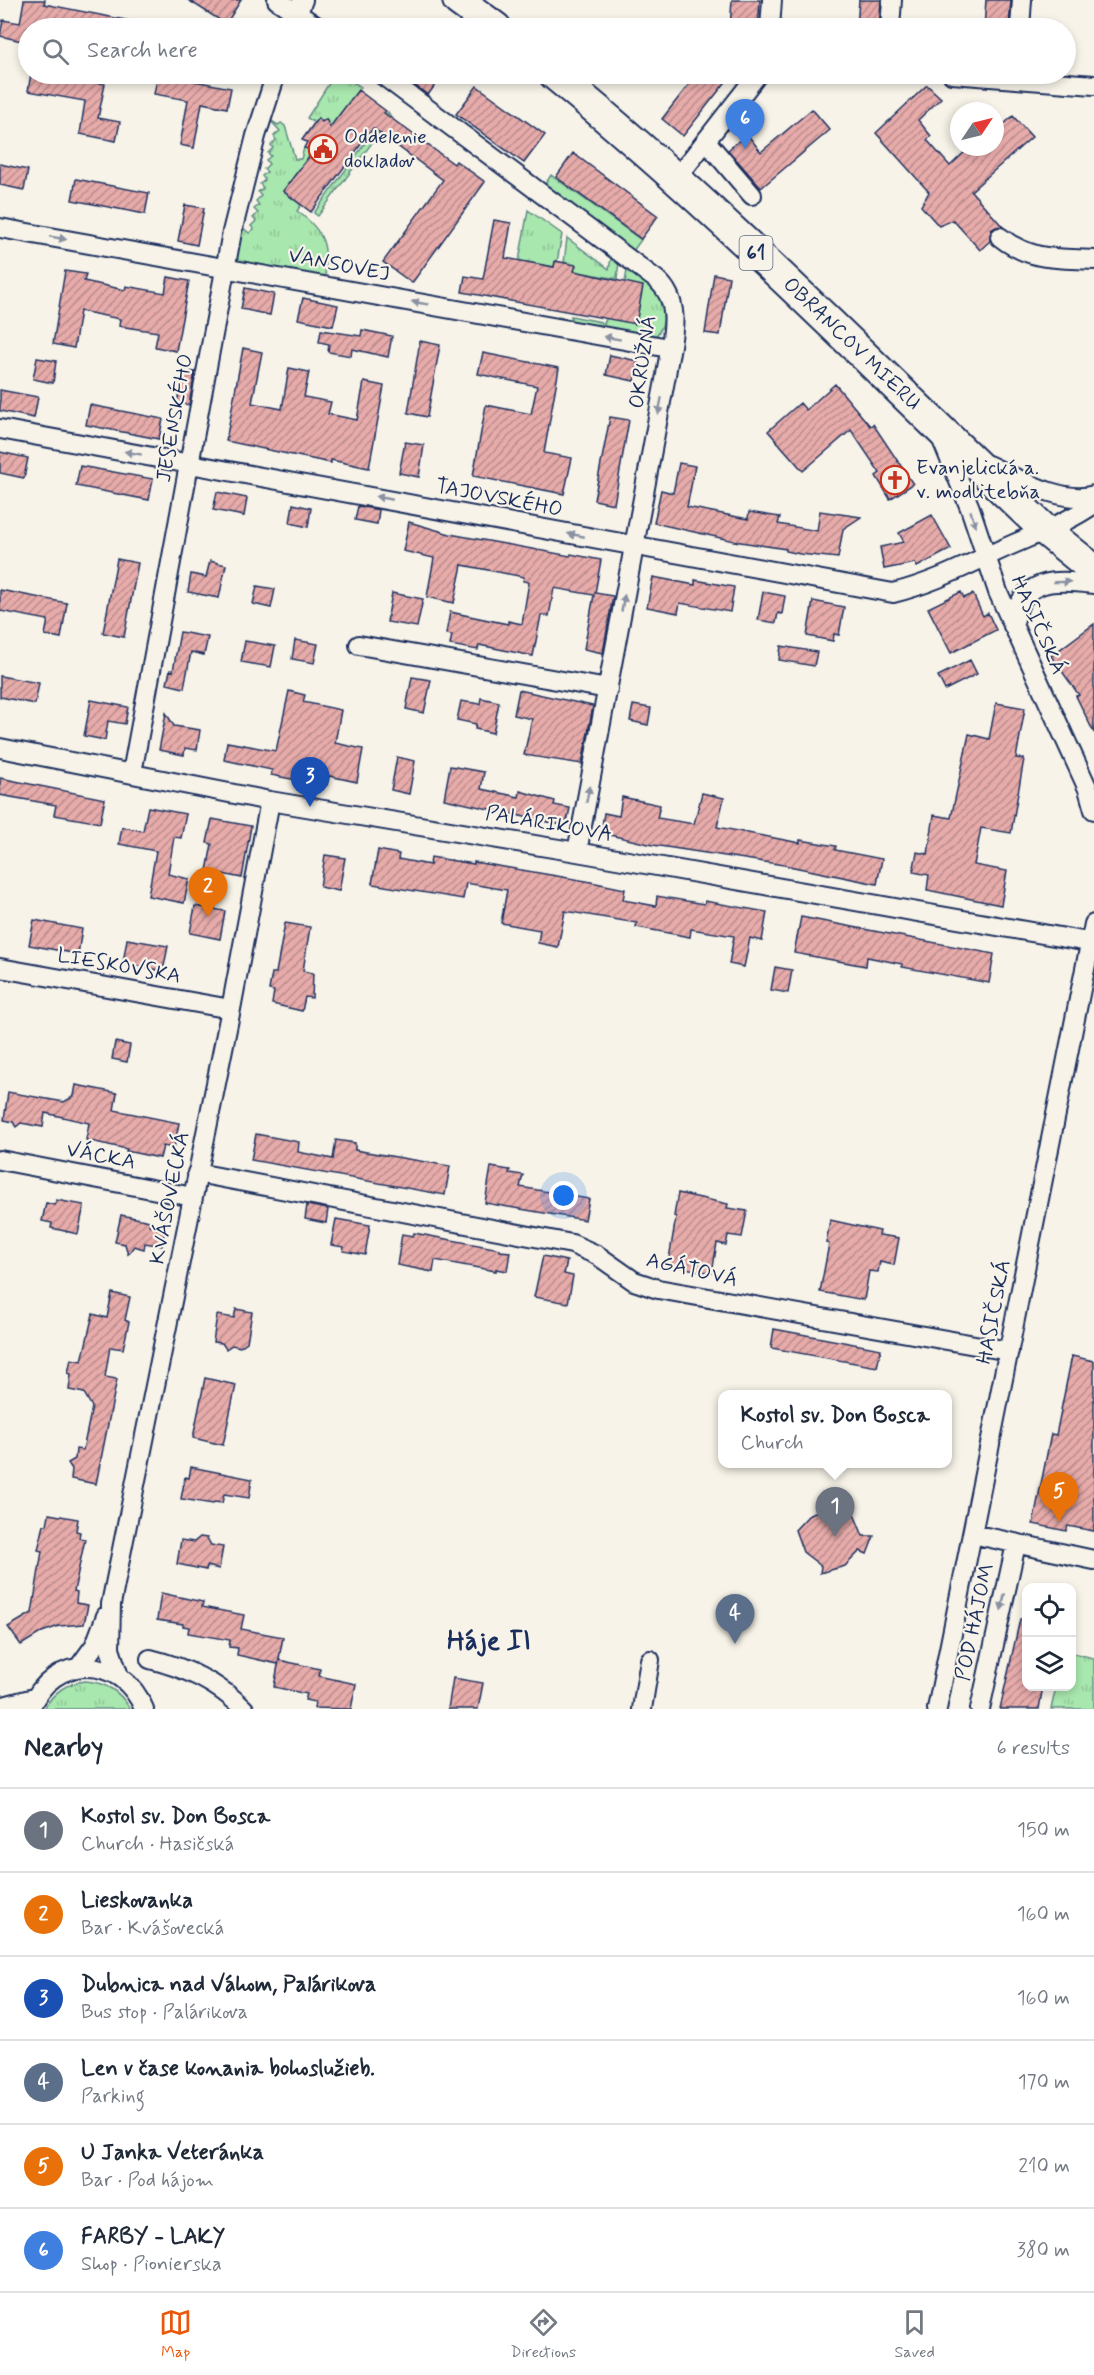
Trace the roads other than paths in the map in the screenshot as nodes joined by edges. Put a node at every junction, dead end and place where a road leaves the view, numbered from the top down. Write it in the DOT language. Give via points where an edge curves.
graph roads {
  1 [pos="277,0"];
  2 [pos="458,0"];
  3 [pos="772,0"];
  4 [pos="892,0"];
  5 [pos="1022,0"];
  6 [pos="298,14"];
  7 [pos="482,18"];
  8 [pos="771,18"];
  9 [pos="891,18"];
  10 [pos="1021,18"];
  11 [pos="1076,83"];
  12 [pos="273,84"];
  13 [pos="394,84"];
  14 [pos="566,84"];
  15 [pos="750,84"];
  16 [pos="1094,85"];
  17 [pos="706,141"];
  18 [pos="676,179"];
  19 [pos="752,195"];
  20 [pos="0,228"];
  21 [pos="1000,237"];
  22 [pos="1094,260"];
  23 [pos="225,267"];
  24 [pos="669,348"];
  25 [pos="936,425"];
  26 [pos="0,429"];
  27 [pos="966,456"];
  28 [pos="190,463"];
  29 [pos="1094,495"];
  30 [pos="1094,504"];
  31 [pos="1046,531"];
  32 [pos="633,546"];
  33 [pos="985,558"];
  34 [pos="1094,570"];
  35 [pos="1094,584"];
  36 [pos="1013,626"];
  37 [pos="359,645"];
  38 [pos="608,689"];
  39 [pos="0,748"];
  40 [pos="132,773"];
  41 [pos="270,801"];
  42 [pos="1094,810"];
  43 [pos="577,852"];
  44 [pos="1094,924"];
  45 [pos="1092,943"];
  46 [pos="0,968"];
  47 [pos="231,1010"];
  48 [pos="0,1160"];
  49 [pos="197,1173"];
  50 [pos="193,1197"];
  51 [pos="1009,1351"];
  52 [pos="972,1534"];
  53 [pos="1016,1544"];
  54 [pos="1094,1560"];
  55 [pos="111,1604"];
  56 [pos="150,1659"];
  57 [pos="650,1660"];
  58 [pos="79,1667"];
  59 [pos="119,1676"];
  60 [pos="32,1704"];
  61 [pos="0,1707"];
  62 [pos="144,1709"];
  63 [pos="244,1709"];
  64 [pos="642,1709"];
  65 [pos="937,1709"];
  66 [pos="980,1709"];
  1 -- 6 [label="street"];
  2 -- 7 [label="main road"];
  3 -- 8 [label="street"];
  4 -- 9 [label="street"];
  5 -- 10 [label="street"];
  11 -- 16 [label="street"];
  12 -- 23 [label="street, JESENSKÉHO" via="244,179"];
  13 -- 24 [label="street, OKRUŽNÁ" via="661,284 674,308"];
  14 -- 18 [label="main road, OBRANCOV MIERU / 61"];
  15 -- 17 [label="street"];
  17 -- 18 [label="street"];
  17 -- 19 [label="street"];
  18 -- 25 [label="main road, OBRANCOV MIERU / 61"];
  20 -- 23 [label="street, VANSOVEJ, one-way"];
  21 -- 22 [label="street" via="1034,256"];
  24 -- 23 [label="street, VANSOVEJ, one-way"];
  23 -- 28 [label="street, JESENSKÉHO"];
  24 -- 32 [label="street, OKRUŽNÁ, one-way"];
  25 -- 27 [label="main road, OBRANCOV MIERU / 61"];
  25 -- 33 [label="street, HASIČSKÁ, one-way" via="970,508"];
  28 -- 26 [label="street, TAJOVSKÉHO, one-way"];
  27 -- 29 [label="street" via="1059,495"];
  27 -- 31 [label="main road, OBRANCOV MIERU / 61"];
  32 -- 28 [label="street, TAJOVSKÉHO, one-way"];
  28 -- 40 [label="street, JESENSKÉHO"];
  30 -- 31 [label="street, TAJOVSKÉHO"];
  31 -- 33 [label="street, TAJOVSKÉHO"];
  31 -- 34 [label="main road, OBRANCOV MIERU / 61"];
  32 -- 33 [label="street, TAJOVSKÉHO" via="893,593 923,586"];
  38 -- 32 [label="street, OKRUŽNÁ, one-way"];
  33 -- 36 [label="street, HASIČSKÁ"];
  36 -- 35 [label="street, one-way" via="1021,602 1033,589 1064,581"];
  36 -- 42 [label="street, HASIČSKÁ"];
  37 -- 38 [label="street"];
  43 -- 38 [label="street, OKRUŽNÁ, one-way"];
  39 -- 40 [label="street, PALÁRIKOVA"];
  40 -- 41 [label="street, PALÁRIKOVA"];
  41 -- 43 [label="street, PALÁRIKOVA"];
  41 -- 47 [label="street, KVÁŠOVECKÁ"];
  43 -- 45 [label="street, PALÁRIKOVA"];
  44 -- 45 [label="street, HASIČSKÁ"];
  45 -- 51 [label="street, HASIČSKÁ"];
  46 -- 47 [label="street, LIESKOVSKA"];
  47 -- 49 [label="street, KVÁŠOVECKÁ"];
  48 -- 50 [label="street, VÁCKA"];
  49 -- 50 [label="street, KVÁŠOVECKÁ"];
  49 -- 51 [label="street, AGÁTOVÁ" via="562,1241 584,1248 634,1281 658,1289"];
  50 -- 55 [label="street, KVÁŠOVECKÁ"];
  51 -- 52 [label="street, HASIČSKÁ"];
  52 -- 53 [label="street, POD HÁJOM"];
  52 -- 65 [label="street, HASIČSKÁ"];
  53 -- 54 [label="street, POD HÁJOM"];
  53 -- 66 [label="street, POD HÁJOM, one-way"];
  55 -- 58 [label="street, KVÁŠOVECKÁ" via="95,1646"];
  55 -- 59 [label="street, KVÁŠOVECKÁ" via="110,1649"];
  56 -- 63 [label="street" via="201,1677"];
  57 -- 64 [label="street"];
  58 -- 59 [label="street" via="100,1668"];
  58 -- 60 [label="street" via="61,1672 46,1683"];
  59 -- 62 [label="street" via="131,1686"];
  60 -- 61 [label="street"];
}
